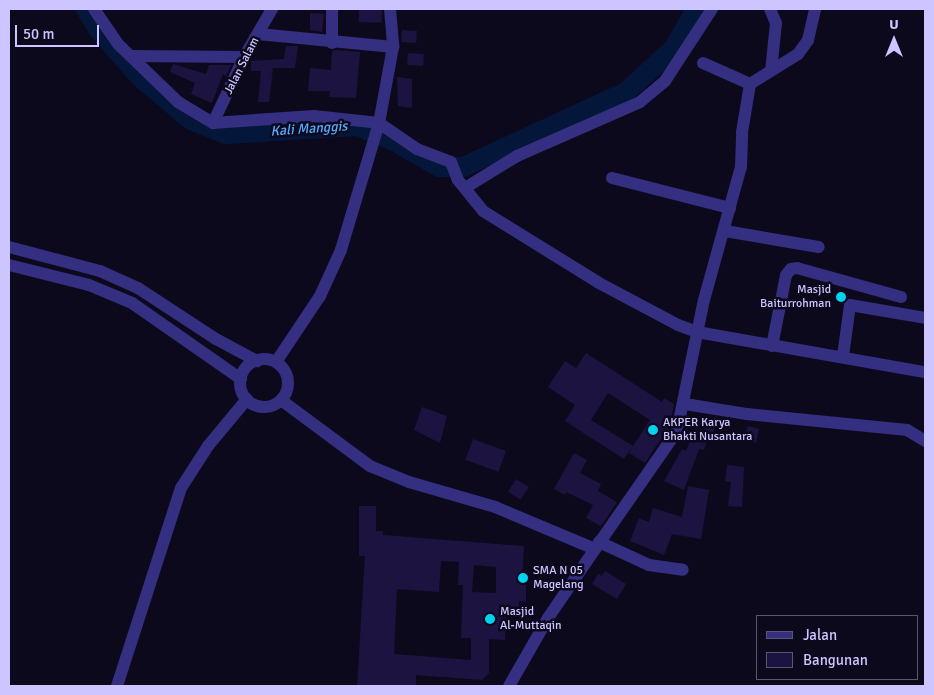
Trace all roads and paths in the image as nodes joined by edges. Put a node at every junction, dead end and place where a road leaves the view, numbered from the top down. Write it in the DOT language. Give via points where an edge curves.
graph roads {
  1 [pos="94,9"];
  2 [pos="272,9"];
  3 [pos="332,9"];
  4 [pos="390,9"];
  5 [pos="712,9"];
  6 [pos="770,9"];
  7 [pos="815,9"];
  8 [pos="258,34"];
  9 [pos="332,43"];
  10 [pos="393,47"];
  11 [pos="132,56"];
  12 [pos="244,57"];
  13 [pos="703,64"];
  14 [pos="771,71"];
  15 [pos="750,84"];
  16 [pos="213,123"];
  17 [pos="379,124"];
  18 [pos="612,178"];
  19 [pos="462,184"];
  20 [pos="730,208"];
  21 [pos="725,231"];
  22 [pos="819,247"];
  23 [pos="9,248"];
  24 [pos="9,265"];
  25 [pos="901,297"];
  26 [pos="925,318"];
  27 [pos="697,332"];
  28 [pos="772,346"];
  29 [pos="842,356"];
  30 [pos="257,360"];
  31 [pos="276,362"];
  32 [pos="925,372"];
  33 [pos="241,379"];
  34 [pos="247,399"];
  35 [pos="282,400"];
  36 [pos="684,404"];
  37 [pos="925,441"];
  38 [pos="597,545"];
  39 [pos="683,570"];
  40 [pos="117,686"];
  41 [pos="509,686"];
  1 -- 11 [label="street" via="118,44"];
  2 -- 8 [label="street, Jalan Salam"];
  3 -- 9 [label="street"];
  4 -- 10 [label="street"];
  5 -- 19 [label="street" via="665,81 640,102"];
  6 -- 14 [label="street" via="776,23"];
  7 -- 14 [label="street" via="808,40 798,54"];
  8 -- 9 [label="street"];
  8 -- 12 [label="street, Jalan Salam"];
  9 -- 10 [label="street"];
  10 -- 17 [label="street"];
  11 -- 12 [label="street"];
  11 -- 16 [label="street" via="178,102"];
  12 -- 16 [label="street, Jalan Salam"];
  13 -- 15 [label="street"];
  14 -- 15 [label="street"];
  15 -- 20 [label="street" via="742,132 741,167"];
  16 -- 17 [label="street" via="314,116"];
  17 -- 19 [label="street" via="417,149 451,162"];
  17 -- 31 [label="street" via="330,277"];
  18 -- 20 [label="street"];
  19 -- 27 [label="street" via="483,211 534,244 616,292"];
  20 -- 21 [label="street"];
  21 -- 22 [label="street"];
  21 -- 27 [label="street"];
  23 -- 30 [label="street" via="100,272 138,288 216,339"];
  24 -- 33 [label="street" via="90,285 132,303"];
  25 -- 28 [label="street" via="797,268 791,270 786,275"];
  26 -- 29 [label="street" via="850,306"];
  27 -- 28 [label="street"];
  27 -- 36 [label="street"];
  28 -- 29 [label="street"];
  29 -- 32 [label="street"];
  30 -- 31 [label="street"];
  30 -- 33 [label="street" via="246,367"];
  31 -- 35 [label="street" via="288,380"];
  33 -- 34 [label="street"];
  34 -- 35 [label="street" via="268,407"];
  34 -- 40 [label="street" via="208,446 181,488"];
  35 -- 38 [label="street" via="332,441 370,466"];
  36 -- 37 [label="street" via="747,414 907,430"];
  36 -- 38 [label="street" via="677,431"];
  38 -- 39 [label="street" via="650,565"];
  38 -- 41 [label="street" via="548,618"];
}
